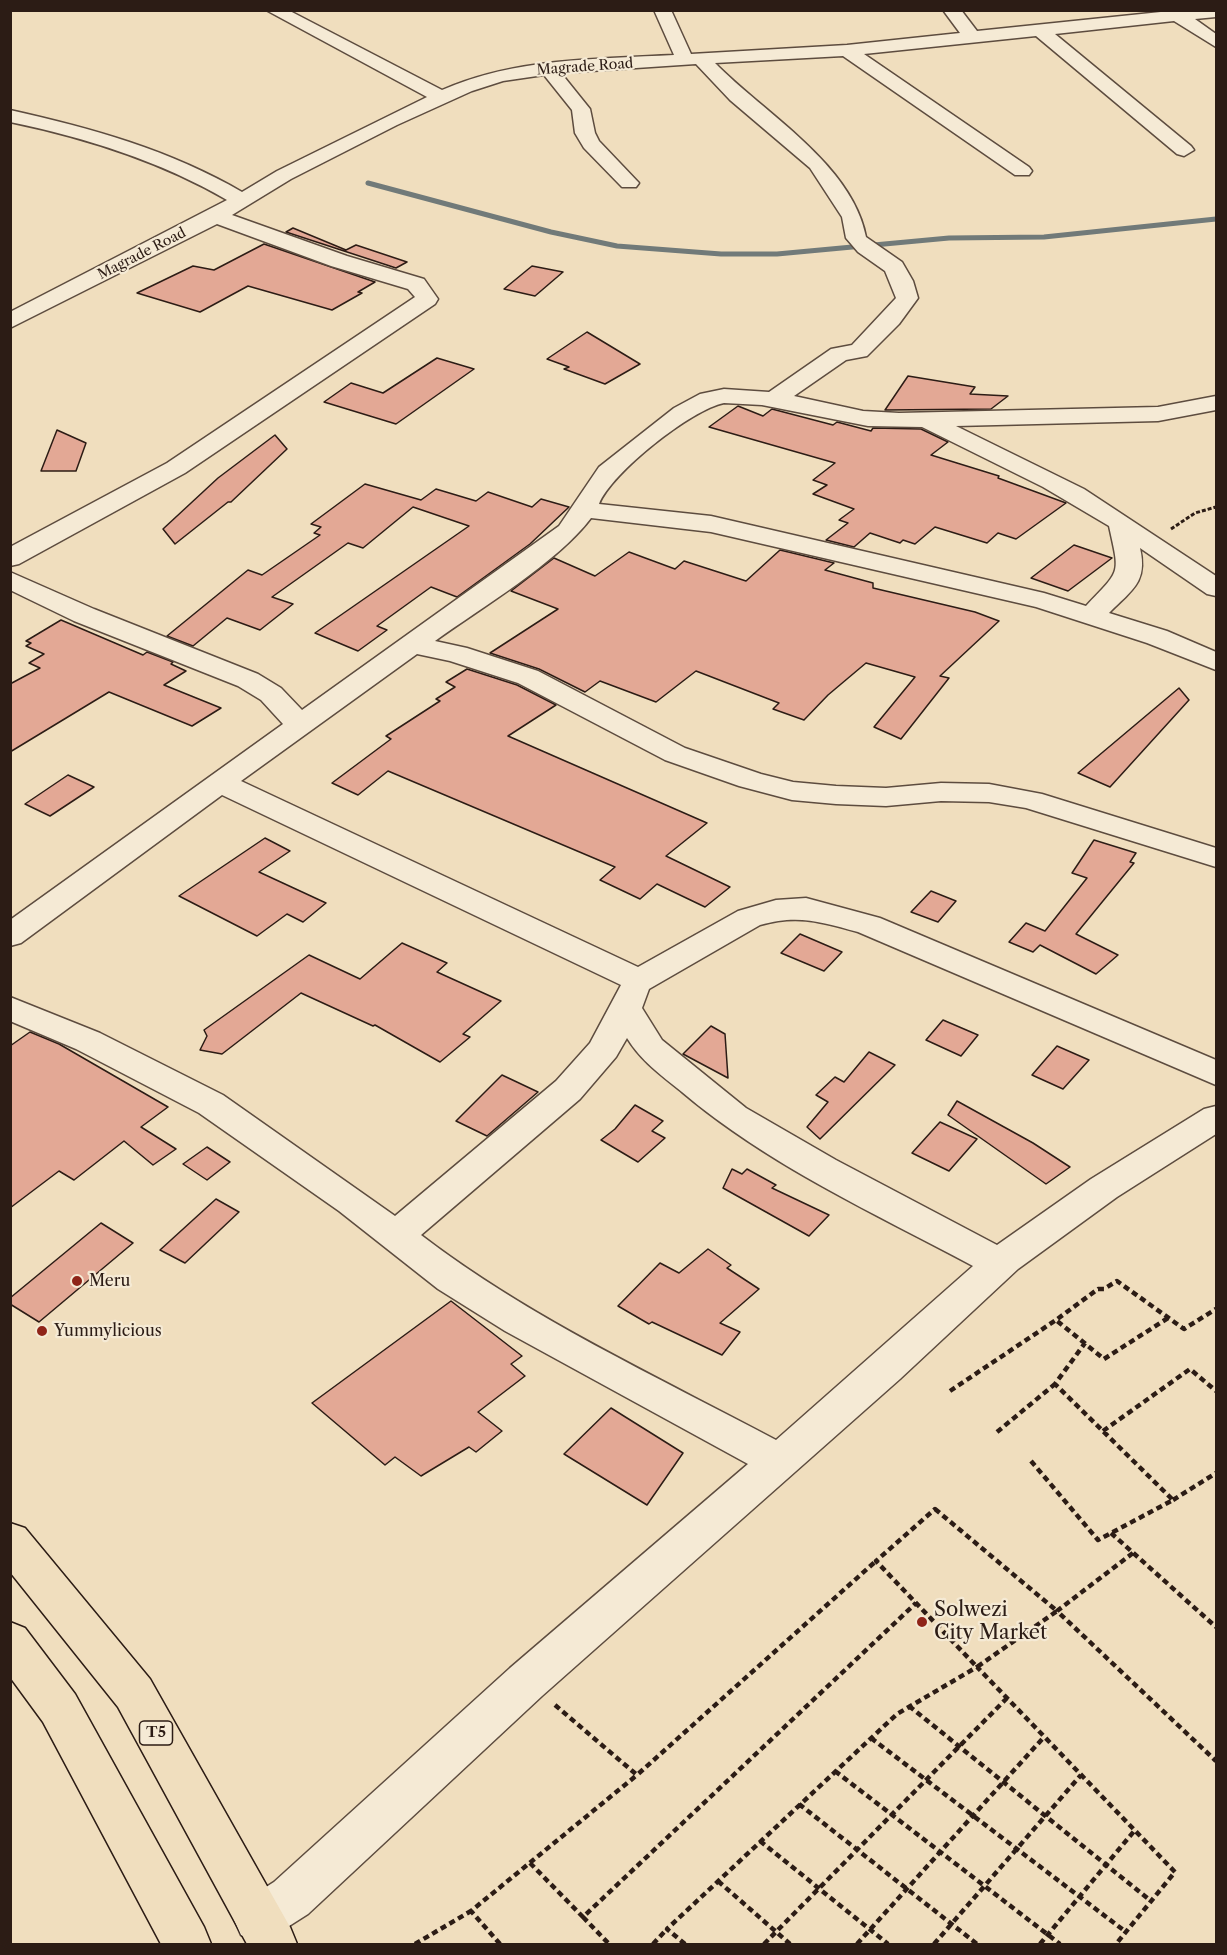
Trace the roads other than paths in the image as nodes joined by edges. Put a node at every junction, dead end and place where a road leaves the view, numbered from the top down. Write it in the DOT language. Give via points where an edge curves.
graph roads {
  1 [pos="274,10"];
  2 [pos="662,10"];
  3 [pos="951,10"];
  4 [pos="1216,12"];
  5 [pos="1178,16"];
  6 [pos="1038,30"];
  7 [pos="972,36"];
  8 [pos="1216,42"];
  9 [pos="847,50"];
  10 [pos="693,60"];
  11 [pos="548,68"];
  12 [pos="441,97"];
  13 [pos="10,116"];
  14 [pos="1184,150"];
  15 [pos="1022,171"];
  16 [pos="629,183"];
  17 [pos="242,200"];
  18 [pos="216,216"];
  19 [pos="13,318"];
  20 [pos="773,400"];
  21 [pos="1216,403"];
  22 [pos="1050,417"];
  23 [pos="924,419"];
  24 [pos="1047,479"];
  25 [pos="584,510"];
  26 [pos="1120,524"];
  27 [pos="10,558"];
  28 [pos="10,580"];
  29 [pos="1216,588"];
  30 [pos="1092,615"];
  31 [pos="414,645"];
  32 [pos="1216,662"];
  33 [pos="256,684"];
  34 [pos="346,693"];
  35 [pos="300,727"];
  36 [pos="220,783"];
  37 [pos="1216,858"];
  38 [pos="10,936"];
  39 [pos="632,995"];
  40 [pos="10,1008"];
  41 [pos="1216,1073"];
  42 [pos="1216,1118"];
  43 [pos="394,1237"];
  44 [pos="999,1263"];
  45 [pos="780,1461"];
  46 [pos="10,1540"];
  47 [pos="10,1641"];
  48 [pos="266,1932"];
  49 [pos="187,1944"];
  1 -- 12 [label="street"];
  2 -- 10 [label="street"];
  3 -- 7 [label="street"];
  4 -- 5 [label="street, Magrade Road"];
  5 -- 6 [label="street, Magrade Road"];
  5 -- 8 [label="street"];
  6 -- 7 [label="street, Magrade Road"];
  6 -- 14 [label="street"];
  7 -- 9 [label="street, Magrade Road"];
  9 -- 10 [label="street, Magrade Road"];
  9 -- 15 [label="street"];
  10 -- 11 [label="street, Magrade Road"];
  10 -- 20 [label="street" via="818,164 852,217 856,238 894,267 907,298 859,351 839,354"];
  11 -- 12 [label="street, Magrade Road" via="500,76"];
  11 -- 16 [label="street" via="581,109 591,144"];
  12 -- 17 [label="street, Magrade Road" via="305,164"];
  13 -- 17 [label="street" via="158,156 207,178"];
  17 -- 18 [label="street, Magrade Road"];
  18 -- 19 [label="street, Magrade Road"];
  18 -- 27 [label="street" via="339,261 416,284 428,299 176,468"];
  20 -- 23 [label="street" via="860,418"];
  20 -- 25 [label="street" via="725,397 694,406 618,463 590,490"];
  21 -- 22 [label="street" via="1158,414"];
  22 -- 23 [label="street"];
  22 -- 24 [label="street" via="1031,425 1031,436"];
  23 -- 24 [label="street"];
  24 -- 26 [label="street" via="1092,503"];
  25 -- 30 [label="street" via="711,524"];
  25 -- 31 [label="street" via="568,531"];
  26 -- 29 [label="street"];
  26 -- 30 [label="street" via="1131,566 1125,581"];
  28 -- 33 [label="street" via="84,615"];
  30 -- 32 [label="street"];
  31 -- 34 [label="street"];
  31 -- 37 [label="street" via="528,677 665,750 750,780 792,791 836,795 885,797 941,792 1030,800"];
  33 -- 34 [label="street"];
  33 -- 35 [label="street" via="287,708"];
  34 -- 35 [label="street"];
  35 -- 36 [label="street"];
  36 -- 38 [label="street"];
  36 -- 39 [label="street" via="563,942"];
  39 -- 41 [label="street" via="748,918 776,910 806,908 869,926"];
  39 -- 43 [label="street" via="603,1049 568,1090"];
  39 -- 44 [label="street" via="650,1048 734,1117"];
  40 -- 43 [label="street" via="88,1041 211,1104 352,1202"];
  42 -- 44 [label="street" via="1104,1188"];
  43 -- 45 [label="street" via="451,1279 519,1321"];
  44 -- 45 [label="street"];
  45 -- 48 [label="street" via="526,1682 291,1898"];
  46 -- 48 [label="highway, T5" via="134,1693"];
  47 -- 49 [label="highway" via="59,1708"];
}
